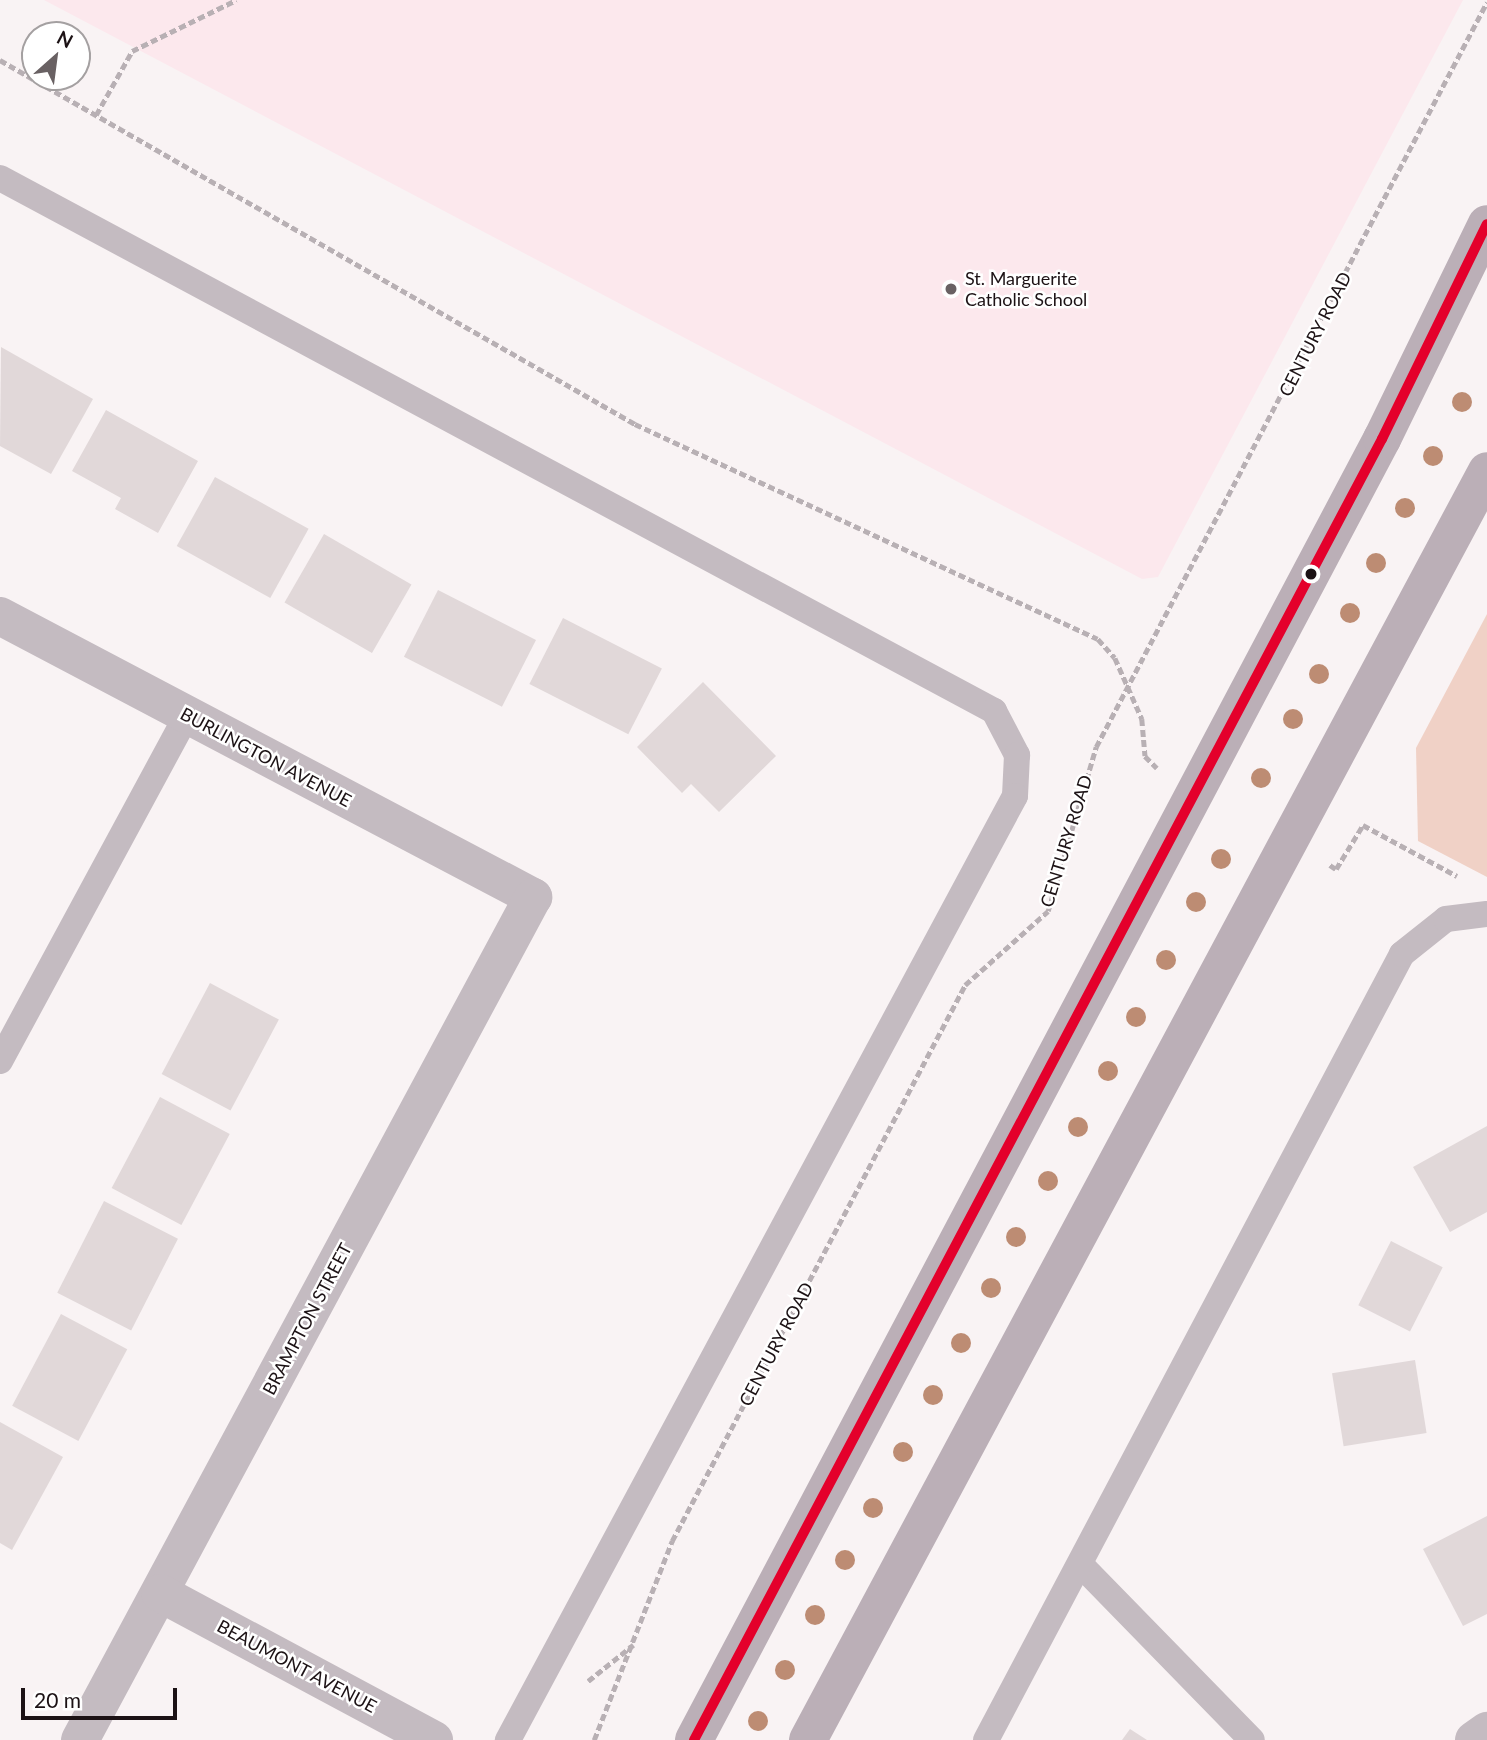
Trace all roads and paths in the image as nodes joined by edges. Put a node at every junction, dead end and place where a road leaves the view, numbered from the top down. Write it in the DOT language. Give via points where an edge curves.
graph roads {
  1 [pos="236,0"];
  2 [pos="1487,2"];
  3 [pos="0,60"];
  4 [pos="96,114"];
  5 [pos="0,178"];
  6 [pos="1487,224"];
  7 [pos="1487,471"];
  8 [pos="0,616"];
  9 [pos="1128,689"];
  10 [pos="187,715"];
  11 [pos="1197,793"];
  12 [pos="1288,842"];
  13 [pos="1461,878"];
  14 [pos="533,897"];
  15 [pos="1487,914"];
  16 [pos="1,1056"];
  17 [pos="1080,1564"];
  18 [pos="160,1593"];
  19 [pos="1487,1731"];
  20 [pos="80,1740"];
  21 [pos="434,1740"];
  22 [pos="508,1740"];
  23 [pos="594,1740"];
  24 [pos="694,1740"];
  25 [pos="808,1740"];
  26 [pos="986,1740"];
  27 [pos="1252,1740"];
  28 [pos="1474,1740"];
  1 -- 4 [label="path" via="132,51"];
  2 -- 9 [label="path, CENTURY ROAD"];
  3 -- 4 [label="path"];
  4 -- 9 [label="path" via="635,424 1098,639"];
  5 -- 22 [label="lane" via="994,711 1017,755 1015,796"];
  6 -- 11 [label="main road"];
  7 -- 12 [label="main road"];
  8 -- 10 [label="street, BURLINGTON AVENUE"];
  9 -- 11 [label="path" via="1150,764"];
  9 -- 23 [label="path, CENTURY ROAD" via="1096,747 1048,911 965,985 672,1541"];
  10 -- 14 [label="street, BURLINGTON AVENUE"];
  10 -- 16 [label="lane"];
  11 -- 24 [label="main road"];
  12 -- 13 [label="path" via="1336,869 1363,825"];
  12 -- 25 [label="main road"];
  14 -- 18 [label="street, BRAMPTON STREET"];
  15 -- 17 [label="lane" via="1446,919 1402,954"];
  17 -- 26 [label="lane"];
  17 -- 27 [label="lane"];
  18 -- 20 [label="street, BRAMPTON STREET"];
  18 -- 21 [label="street, BEAUMONT AVENUE"];
  19 -- 28 [label="street"];
}
